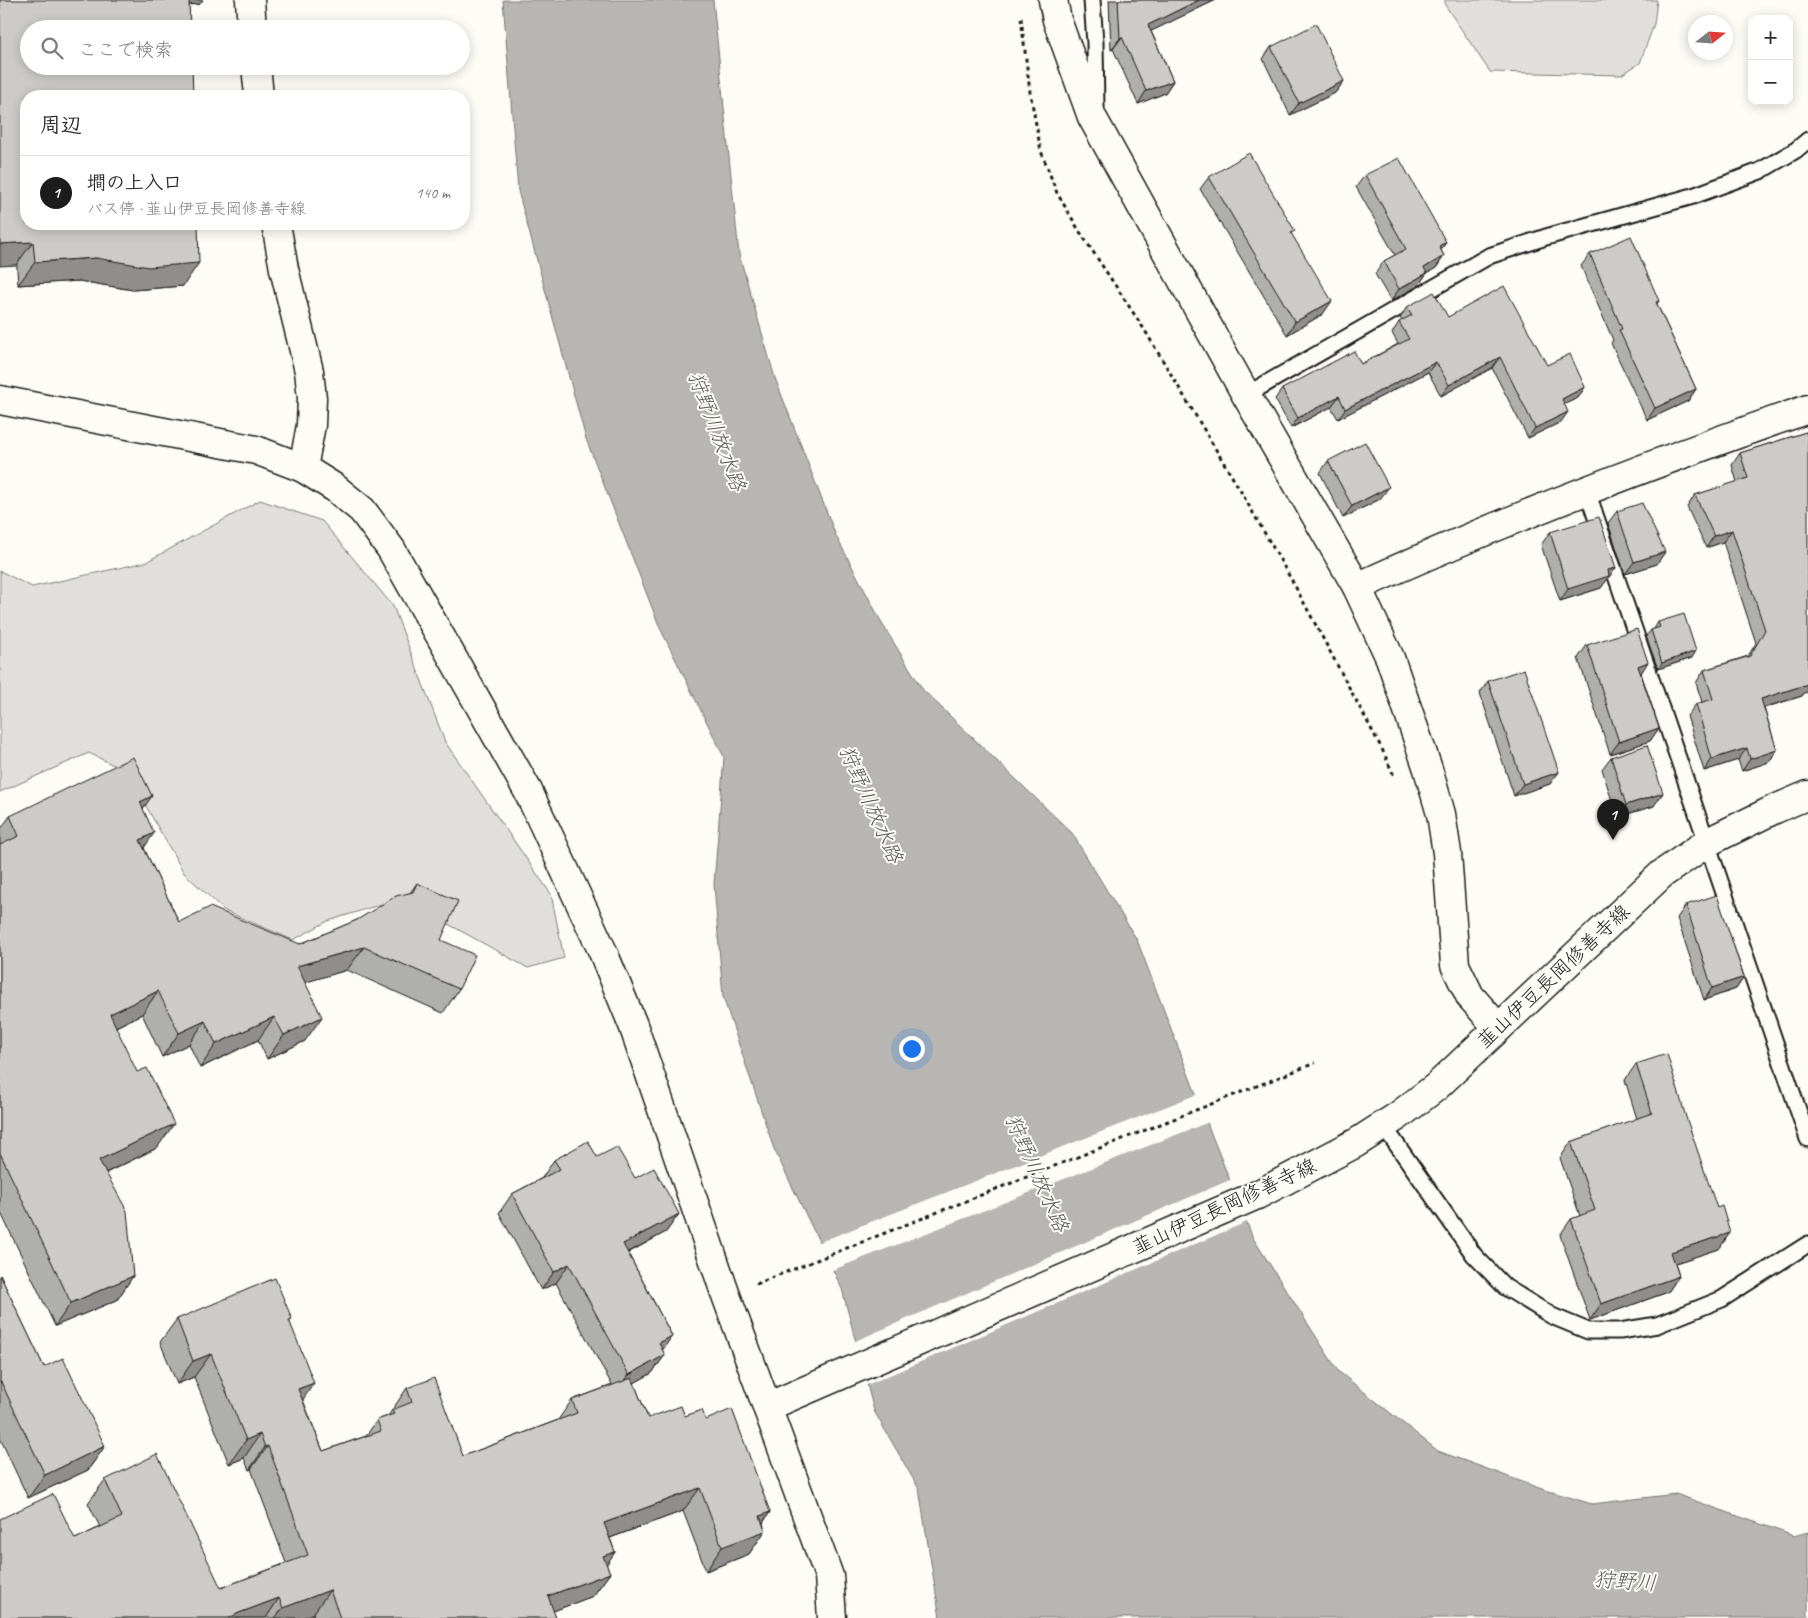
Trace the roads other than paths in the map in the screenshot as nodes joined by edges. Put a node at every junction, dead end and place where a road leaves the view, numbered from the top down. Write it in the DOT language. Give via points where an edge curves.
graph roads {
  1 [pos="250,0"];
  2 [pos="1053,0"];
  3 [pos="1092,0"];
  4 [pos="251,20"];
  5 [pos="257,75"];
  6 [pos="258,90"];
  7 [pos="1095,122"];
  8 [pos="1808,140"];
  9 [pos="277,230"];
  10 [pos="1246,395"];
  11 [pos="0,400"];
  12 [pos="1808,409"];
  13 [pos="303,468"];
  14 [pos="1587,491"];
  15 [pos="1357,587"];
  16 [pos="1808,795"];
  17 [pos="1708,842"];
  18 [pos="1498,1028"];
  19 [pos="1383,1126"];
  20 [pos="1808,1139"];
  21 [pos="1808,1244"];
  22 [pos="767,1407"];
  23 [pos="832,1618"];
  1 -- 4 [label="street"];
  2 -- 7 [label="street" via="1057,20"];
  3 -- 7 [label="lane" via="1096,43"];
  5 -- 6 [label="street"];
  7 -- 10 [label="street"];
  8 -- 10 [label="lane" via="1760,171 1694,196 1488,256"];
  9 -- 13 [label="street" via="309,371 312,398"];
  10 -- 15 [label="street"];
  11 -- 13 [label="street" via="256,450"];
  12 -- 14 [label="street"];
  13 -- 22 [label="street" via="362,510 391,549 528,791 603,952 633,1025"];
  14 -- 15 [label="street"];
  14 -- 17 [label="lane"];
  15 -- 18 [label="street" via="1390,658 1436,796 1447,853 1456,965 1470,996"];
  16 -- 17 [label="street, 韮山伊豆長岡修善寺線"];
  17 -- 18 [label="street, 韮山伊豆長岡修善寺線" via="1662,874"];
  17 -- 20 [label="lane"];
  18 -- 19 [label="street, 韮山伊豆長岡修善寺線" via="1436,1087"];
  19 -- 21 [label="lane" via="1474,1255 1505,1287 1552,1316 1588,1332 1657,1326 1722,1299"];
  19 -- 22 [label="street, 韮山伊豆長岡修善寺線" via="1257,1195"];
  22 -- 23 [label="street" via="829,1576"];
}
